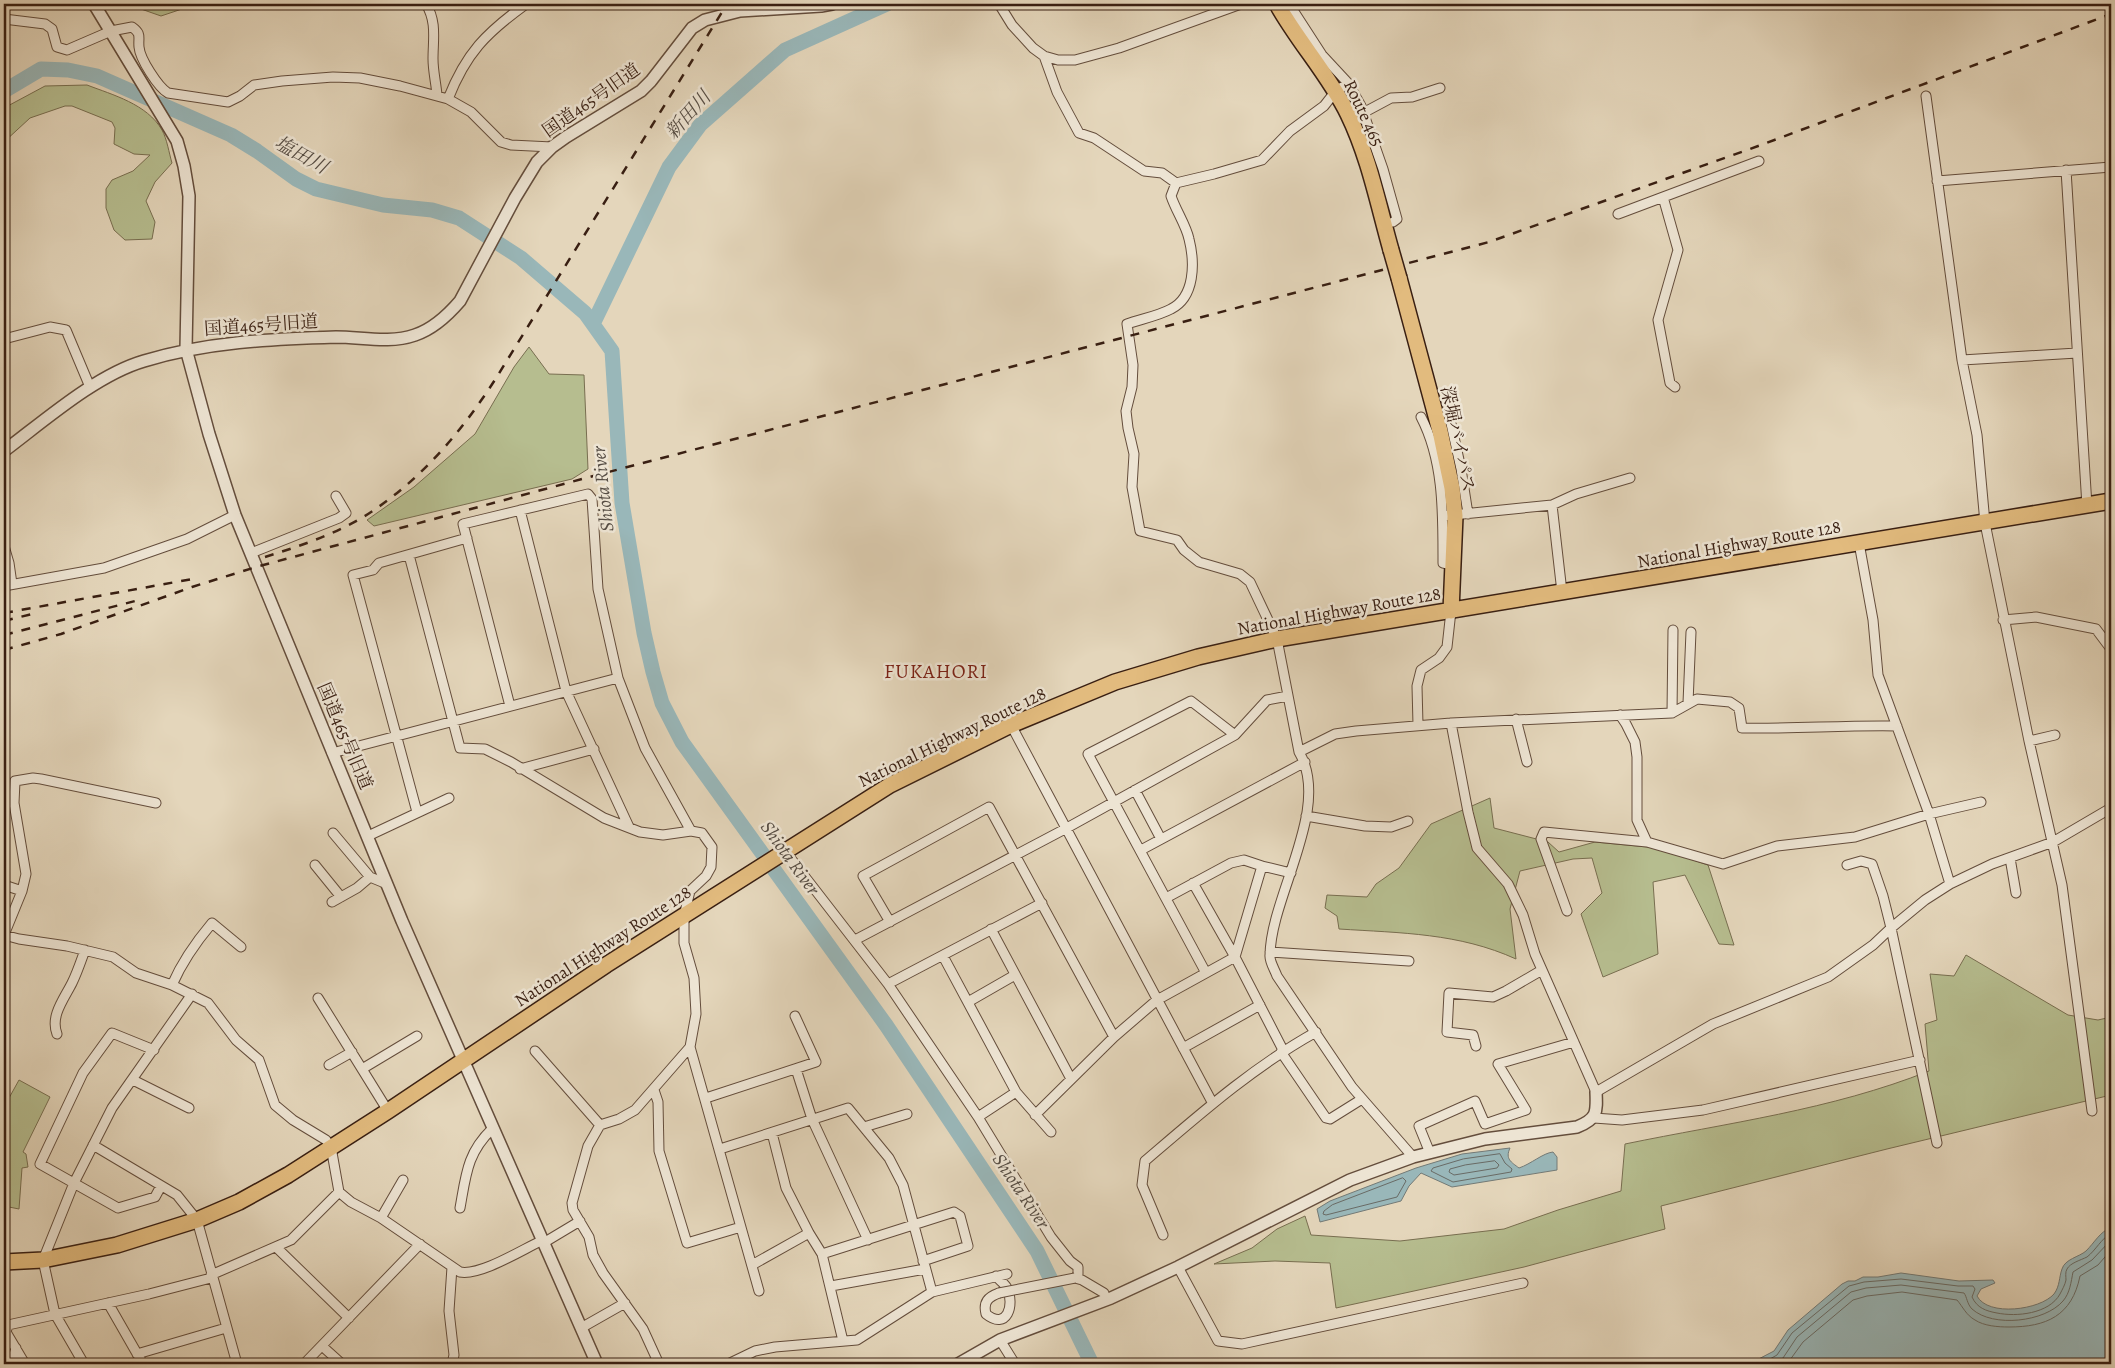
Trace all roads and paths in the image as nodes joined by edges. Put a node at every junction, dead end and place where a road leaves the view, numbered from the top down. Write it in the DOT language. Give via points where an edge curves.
graph roads {
  1 [pos="94,4"];
  2 [pos="426,4"];
  3 [pos="526,4"];
  4 [pos="832,4"];
  5 [pos="998,4"];
  6 [pos="1241,4"];
  7 [pos="1277,4"];
  8 [pos="1289,4"];
  9 [pos="782,6"];
  10 [pos="4,19"];
  11 [pos="112,31"];
  12 [pos="1044,56"];
  13 [pos="1342,88"];
  14 [pos="1440,88"];
  15 [pos="437,95"];
  16 [pos="1926,96"];
  17 [pos="448,100"];
  18 [pos="1363,113"];
  19 [pos="552,147"];
  20 [pos="1759,161"];
  21 [pos="2111,167"];
  22 [pos="2066,170"];
  23 [pos="1937,180"];
  24 [pos="1176,183"];
  25 [pos="1663,197"];
  26 [pos="1618,214"];
  27 [pos="1394,222"];
  28 [pos="1399,278"];
  29 [pos="4,339"];
  30 [pos="186,349"];
  31 [pos="2077,353"];
  32 [pos="1962,360"];
  33 [pos="90,387"];
  34 [pos="1675,387"];
  35 [pos="1448,410"];
  36 [pos="1421,417"];
  37 [pos="4,451"];
  38 [pos="1630,478"];
  39 [pos="336,496"];
  40 [pos="2111,502"];
  41 [pos="1552,505"];
  42 [pos="2087,506"];
  43 [pos="520,510"];
  44 [pos="235,515"];
  45 [pos="1455,515"];
  46 [pos="1985,523"];
  47 [pos="466,538"];
  48 [pos="1859,543"];
  49 [pos="4,546"];
  50 [pos="251,553"];
  51 [pos="409,554"];
  52 [pos="8,585"];
  53 [pos="1562,592"];
  54 [pos="1451,611"];
  55 [pos="2003,620"];
  56 [pos="1673,630"];
  57 [pos="1690,632"];
  58 [pos="1277,639"];
  59 [pos="2111,649"];
  60 [pos="618,678"];
  61 [pos="566,691"];
  62 [pos="1288,696"];
  63 [pos="1688,703"];
  64 [pos="510,706"];
  65 [pos="1672,713"];
  66 [pos="1620,715"];
  67 [pos="1516,719"];
  68 [pos="453,720"];
  69 [pos="1451,723"];
  70 [pos="1010,725"];
  71 [pos="1418,726"];
  72 [pos="1897,726"];
  73 [pos="1235,735"];
  74 [pos="2055,735"];
  75 [pos="396,736"];
  76 [pos="2029,741"];
  77 [pos="594,749"];
  78 [pos="1299,752"];
  79 [pos="332,753"];
  80 [pos="1305,762"];
  81 [pos="1527,762"];
  82 [pos="520,769"];
  83 [pos="1135,790"];
  84 [pos="449,798"];
  85 [pos="1114,802"];
  86 [pos="1981,802"];
  87 [pos="156,803"];
  88 [pos="2111,808"];
  89 [pos="417,812"];
  90 [pos="1929,814"];
  91 [pos="1306,816"];
  92 [pos="1408,820"];
  93 [pos="629,827"];
  94 [pos="1065,829"];
  95 [pos="691,831"];
  96 [pos="333,833"];
  97 [pos="368,836"];
  98 [pos="1162,839"];
  99 [pos="1647,842"];
  100 [pos="2053,842"];
  101 [pos="1141,850"];
  102 [pos="784,851"];
  103 [pos="1014,855"];
  104 [pos="2010,858"];
  105 [pos="315,865"];
  106 [pos="1847,865"];
  107 [pos="1262,866"];
  108 [pos="1291,873"];
  109 [pos="370,877"];
  110 [pos="1193,883"];
  111 [pos="387,884"];
  112 [pos="1950,884"];
  113 [pos="4,885"];
  114 [pos="22,891"];
  115 [pos="2016,893"];
  116 [pos="341,897"];
  117 [pos="1166,898"];
  118 [pos="332,902"];
  119 [pos="1042,904"];
  120 [pos="1567,910"];
  121 [pos="684,916"];
  122 [pos="890,922"];
  123 [pos="1891,928"];
  124 [pos="991,929"];
  125 [pos="855,940"];
  126 [pos="241,947"];
  127 [pos="85,950"];
  128 [pos="1270,952"];
  129 [pos="944,956"];
  130 [pos="1235,957"];
  131 [pos="1409,961"];
  132 [pos="1542,970"];
  133 [pos="1206,973"];
  134 [pos="1016,975"];
  135 [pos="888,984"];
  136 [pos="172,985"];
  137 [pos="192,994"];
  138 [pos="318,998"];
  139 [pos="1156,1000"];
  140 [pos="968,1002"];
  141 [pos="1260,1005"];
  142 [pos="795,1016"];
  143 [pos="1316,1032"];
  144 [pos="57,1034"];
  145 [pos="417,1036"];
  146 [pos="1114,1037"];
  147 [pos="1574,1042"];
  148 [pos="1476,1046"];
  149 [pos="690,1047"];
  150 [pos="1183,1048"];
  151 [pos="154,1050"];
  152 [pos="535,1051"];
  153 [pos="1282,1051"];
  154 [pos="352,1052"];
  155 [pos="1920,1060"];
  156 [pos="464,1061"];
  157 [pos="329,1065"];
  158 [pos="796,1069"];
  159 [pos="362,1070"];
  160 [pos="133,1080"];
  161 [pos="1071,1080"];
  162 [pos="654,1090"];
  163 [pos="1016,1092"];
  164 [pos="1596,1092"];
  165 [pos="706,1098"];
  166 [pos="1362,1099"];
  167 [pos="1212,1102"];
  168 [pos="190,1108"];
  169 [pos="388,1111"];
  170 [pos="2092,1111"];
  171 [pos="907,1114"];
  172 [pos="1035,1115"];
  173 [pos="978,1117"];
  174 [pos="1594,1118"];
  175 [pos="812,1119"];
  176 [pos="600,1125"];
  177 [pos="864,1127"];
  178 [pos="492,1129"];
  179 [pos="1050,1132"];
  180 [pos="772,1133"];
  181 [pos="1937,1144"];
  182 [pos="93,1145"];
  183 [pos="331,1148"];
  184 [pos="720,1150"];
  185 [pos="1430,1153"];
  186 [pos="1413,1157"];
  187 [pos="403,1180"];
  188 [pos="74,1183"];
  189 [pos="161,1186"];
  190 [pos="339,1192"];
  191 [pos="460,1208"];
  192 [pos="381,1218"];
  193 [pos="197,1220"];
  194 [pos="580,1221"];
  195 [pos="912,1226"];
  196 [pos="741,1227"];
  197 [pos="809,1233"];
  198 [pos="1163,1235"];
  199 [pos="868,1240"];
  200 [pos="544,1241"];
  201 [pos="420,1244"];
  202 [pos="276,1247"];
  203 [pos="822,1254"];
  204 [pos="43,1260"];
  205 [pos="4,1262"];
  206 [pos="752,1265"];
  207 [pos="924,1265"];
  208 [pos="452,1267"];
  209 [pos="1178,1267"];
  210 [pos="1007,1274"];
  211 [pos="211,1276"];
  212 [pos="996,1276"];
  213 [pos="1075,1278"];
  214 [pos="1523,1283"];
  215 [pos="831,1286"];
  216 [pos="758,1291"];
  217 [pos="932,1292"];
  218 [pos="1107,1295"];
  219 [pos="108,1302"];
  220 [pos="625,1303"];
  221 [pos="55,1314"];
  222 [pos="349,1318"];
  223 [pos="226,1328"];
  224 [pos="581,1328"];
  225 [pos="1000,1340"];
  226 [pos="843,1341"];
  227 [pos="322,1346"];
  228 [pos="16,1348"];
  229 [pos="137,1354"];
  230 [pos="731,1363"];
  231 [pos="11,1364"];
  232 [pos="24,1364"];
  233 [pos="84,1364"];
  234 [pos="142,1364"];
  235 [pos="237,1364"];
  236 [pos="304,1364"];
  237 [pos="342,1364"];
  238 [pos="452,1364"];
  239 [pos="597,1364"];
  240 [pos="659,1364"];
  241 [pos="958,1364"];
  242 [pos="1015,1364"];
  1 -- 11 [label="street"];
  2 -- 15 [label="street" via="431,11 435,31 433,60"];
  3 -- 17 [label="street" via="482,40 458,75"];
  4 -- 9 [label="street, 国道465号旧道"];
  5 -- 12 [label="street" via="1032,48"];
  6 -- 12 [label="street" via="1091,58 1058,60"];
  7 -- 13 [label="highway, Route 465"];
  8 -- 13 [label="street"];
  9 -- 19 [label="street, 国道465号旧道" via="740,11 705,20 692,28 641,91"];
  10 -- 11 [label="street" via="45,24 52,29 57,47 67,50"];
  11 -- 15 [label="street" via="132,27 138,31 141,55 162,89 168,92 228,102 254,85 360,78"];
  11 -- 30 [label="street" via="177,141 184,166 189,196"];
  12 -- 24 [label="street" via="1057,92 1079,133 1094,138 1144,171 1162,173"];
  13 -- 18 [label="street"];
  13 -- 24 [label="street" via="1290,131 1262,160"];
  13 -- 28 [label="highway, Route 465, bridge"];
  14 -- 18 [label="street" via="1412,97 1391,98"];
  15 -- 17 [label="street"];
  16 -- 23 [label="street"];
  17 -- 19 [label="street" via="471,112 501,142"];
  18 -- 27 [label="street" via="1383,169 1397,220"];
  19 -- 30 [label="street, 国道465号旧道" via="537,162 515,198 460,302 426,330 390,340 342,337 292,339"];
  20 -- 25 [label="street"];
  21 -- 22 [label="street"];
  22 -- 23 [label="street"];
  22 -- 31 [label="street"];
  23 -- 32 [label="street"];
  24 -- 58 [label="street" via="1171,196 1189,238 1193,261 1188,291 1172,309 1127,324 1132,387 1126,412 1134,454 1132,487 1140,531 1177,540 1199,562 1240,574 1250,582"];
  25 -- 26 [label="street"];
  25 -- 34 [label="street" via="1678,250 1658,320 1670,383"];
  28 -- 45 [label="highway, 深堀バイパス" via="1440,431"];
  29 -- 33 [label="street" via="50,327 66,330"];
  30 -- 33 [label="street" via="141,361"];
  30 -- 44 [label="street, 国道465号旧道"];
  31 -- 32 [label="street"];
  31 -- 42 [label="street"];
  32 -- 46 [label="street" via="1977,434"];
  33 -- 37 [label="street"];
  35 -- 45 [label="street" via="1461,469"];
  36 -- 45 [label="street" via="1430,434 1440,484"];
  38 -- 41 [label="street" via="1576,494"];
  39 -- 50 [label="street" via="346,513 339,518"];
  40 -- 42 [label="highway, National Highway Route 128"];
  41 -- 45 [label="street"];
  41 -- 53 [label="street"];
  42 -- 46 [label="highway, National Highway Route 128"];
  43 -- 47 [label="street" via="463,524"];
  43 -- 60 [label="street" via="588,494 592,499 598,589"];
  43 -- 61 [label="street"];
  44 -- 50 [label="street, 国道465号旧道"];
  44 -- 52 [label="street" via="187,539 104,568"];
  45 -- 54 [label="highway, 深堀バイパス"];
  46 -- 48 [label="highway, National Highway Route 128"];
  46 -- 55 [label="street"];
  47 -- 51 [label="street"];
  47 -- 64 [label="street"];
  48 -- 53 [label="highway, National Highway Route 128"];
  48 -- 72 [label="street" via="1873,620 1878,675"];
  49 -- 52 [label="street" via="9,563"];
  50 -- 79 [label="street, 国道465号旧道"];
  51 -- 68 [label="street"];
  51 -- 75 [label="street" via="353,575"];
  53 -- 54 [label="highway, National Highway Route 128"];
  54 -- 58 [label="highway, National Highway Route 128"];
  54 -- 71 [label="street" via="1447,647 1440,658 1421,670 1417,686"];
  55 -- 59 [label="street" via="2036,617 2096,629"];
  55 -- 76 [label="street"];
  56 -- 65 [label="street"];
  57 -- 63 [label="street"];
  58 -- 62 [label="street"];
  58 -- 70 [label="highway, National Highway Route 128" via="1198,657 1115,682"];
  60 -- 61 [label="street"];
  60 -- 95 [label="street" via="645,748"];
  61 -- 64 [label="street"];
  61 -- 77 [label="street"];
  62 -- 73 [label="street" via="1267,700"];
  62 -- 78 [label="street"];
  63 -- 65 [label="street"];
  63 -- 72 [label="street" via="1697,699 1730,702 1739,708 1742,728"];
  64 -- 68 [label="street"];
  65 -- 66 [label="street"];
  66 -- 67 [label="street"];
  66 -- 99 [label="street" via="1635,742 1638,820"];
  67 -- 69 [label="street"];
  67 -- 81 [label="street"];
  68 -- 75 [label="street"];
  68 -- 82 [label="street" via="460,748 485,749"];
  69 -- 71 [label="street"];
  69 -- 132 [label="street" via="1477,848 1508,884 1523,915"];
  70 -- 94 [label="street"];
  70 -- 102 [label="highway, National Highway Route 128" via="890,785"];
  71 -- 78 [label="street" via="1335,734"];
  72 -- 90 [label="street"];
  73 -- 83 [label="street"];
  73 -- 85 [label="street" via="1191,701 1088,754"];
  74 -- 76 [label="street"];
  75 -- 79 [label="street"];
  75 -- 89 [label="street"];
  76 -- 100 [label="street"];
  77 -- 82 [label="street"];
  77 -- 93 [label="street"];
  78 -- 80 [label="street"];
  79 -- 97 [label="street, 国道465号旧道"];
  80 -- 91 [label="street" via="1308,782"];
  80 -- 98 [label="street"];
  82 -- 93 [label="street" via="604,818"];
  83 -- 85 [label="street"];
  83 -- 98 [label="street"];
  84 -- 89 [label="street"];
  85 -- 94 [label="street"];
  85 -- 101 [label="street"];
  86 -- 90 [label="street"];
  87 -- 114 [label="street" via="41,779 15,781 14,803 26,874"];
  88 -- 100 [label="street"];
  89 -- 97 [label="street"];
  90 -- 99 [label="street" via="1855,837 1777,846 1723,864"];
  90 -- 112 [label="street"];
  91 -- 92 [label="street" via="1365,826 1391,827"];
  91 -- 108 [label="street"];
  93 -- 95 [label="street" via="663,835"];
  94 -- 103 [label="street"];
  94 -- 139 [label="street"];
  95 -- 121 [label="street" via="702,833 709,840 713,856 706,876 690,891"];
  96 -- 109 [label="street"];
  97 -- 111 [label="street, 国道465号旧道"];
  98 -- 101 [label="street"];
  99 -- 120 [label="street" via="1544,832 1541,839"];
  100 -- 104 [label="street"];
  100 -- 170 [label="street" via="2062,885"];
  101 -- 117 [label="street"];
  102 -- 121 [label="highway, National Highway Route 128"];
  102 -- 125 [label="street"];
  103 -- 119 [label="street"];
  103 -- 122 [label="street"];
  103 -- 122 [label="street" via="989,807 864,876"];
  104 -- 112 [label="street"];
  104 -- 115 [label="street"];
  105 -- 116 [label="street" via="326,872"];
  106 -- 123 [label="street" via="1861,861 1872,864"];
  107 -- 108 [label="street"];
  107 -- 110 [label="street" via="1244,860 1231,863"];
  107 -- 130 [label="street"];
  108 -- 128 [label="street" via="1278,911"];
  109 -- 111 [label="street"];
  109 -- 116 [label="street"];
  110 -- 117 [label="street"];
  110 -- 130 [label="street"];
  111 -- 156 [label="street, 国道465号旧道"];
  112 -- 123 [label="street"];
  113 -- 114 [label="street"];
  114 -- 127 [label="street" via="4,935"];
  116 -- 118 [label="street"];
  117 -- 133 [label="street"];
  119 -- 124 [label="street"];
  119 -- 146 [label="street"];
  121 -- 149 [label="street" via="684,943 694,978 696,1014"];
  121 -- 156 [label="highway, National Highway Route 128"];
  122 -- 125 [label="street"];
  123 -- 155 [label="street"];
  123 -- 164 [label="street" via="1874,945 1828,977 1713,1024"];
  124 -- 129 [label="street"];
  124 -- 134 [label="street"];
  125 -- 135 [label="street"];
  126 -- 136 [label="street" via="212,922 177,972"];
  127 -- 136 [label="street" via="113,957 136,972"];
  127 -- 144 [label="street" via="58,1008 54,1026"];
  128 -- 131 [label="street"];
  128 -- 143 [label="street" via="1277,976"];
  129 -- 135 [label="street"];
  129 -- 140 [label="street"];
  130 -- 133 [label="street"];
  130 -- 141 [label="street"];
  132 -- 147 [label="street"];
  132 -- 148 [label="street" via="1493,996 1449,993 1447,1032 1473,1035"];
  133 -- 139 [label="street"];
  134 -- 140 [label="street"];
  134 -- 161 [label="street"];
  135 -- 173 [label="street"];
  136 -- 137 [label="street"];
  137 -- 151 [label="street"];
  137 -- 183 [label="street" via="208,1003 236,1040 259,1060 275,1106 326,1140"];
  138 -- 154 [label="street"];
  139 -- 146 [label="street"];
  139 -- 150 [label="street"];
  140 -- 163 [label="street"];
  141 -- 150 [label="street"];
  141 -- 153 [label="street"];
  142 -- 158 [label="street" via="816,1062"];
  143 -- 153 [label="street"];
  143 -- 166 [label="street"];
  145 -- 159 [label="street"];
  146 -- 161 [label="street"];
  147 -- 164 [label="street"];
  147 -- 185 [label="street" via="1498,1064 1526,1110 1485,1124 1475,1102 1419,1126"];
  149 -- 162 [label="street"];
  149 -- 165 [label="street"];
  150 -- 167 [label="street"];
  151 -- 160 [label="street"];
  151 -- 188 [label="street" via="112,1033 83,1073 40,1164"];
  152 -- 176 [label="street"];
  153 -- 166 [label="street" via="1326,1118 1330,1120"];
  153 -- 167 [label="street"];
  154 -- 157 [label="street"];
  154 -- 159 [label="street"];
  155 -- 174 [label="street" via="1703,1110 1622,1120"];
  155 -- 181 [label="street"];
  156 -- 169 [label="highway, National Highway Route 128"];
  156 -- 178 [label="street, 国道465号旧道"];
  158 -- 165 [label="street"];
  158 -- 175 [label="street"];
  159 -- 169 [label="street"];
  160 -- 168 [label="street"];
  160 -- 182 [label="street" via="112,1108"];
  161 -- 172 [label="street"];
  162 -- 176 [label="street" via="635,1110"];
  162 -- 196 [label="street" via="658,1102 659,1151 687,1243"];
  163 -- 172 [label="street"];
  163 -- 173 [label="street"];
  164 -- 174 [label="street"];
  165 -- 184 [label="street"];
  166 -- 186 [label="street"];
  167 -- 198 [label="street" via="1146,1161 1142,1185"];
  169 -- 183 [label="highway, National Highway Route 128"];
  171 -- 177 [label="street"];
  172 -- 179 [label="street"];
  173 -- 213 [label="street" via="1052,1237 1078,1267"];
  174 -- 185 [label="street" via="1577,1127 1485,1139"];
  175 -- 177 [label="street" via="848,1108"];
  175 -- 180 [label="street"];
  175 -- 199 [label="street"];
  176 -- 194 [label="street" via="588,1146 572,1203"];
  177 -- 195 [label="street" via="889,1158 902,1185"];
  178 -- 191 [label="street" via="469,1160"];
  178 -- 200 [label="street, 国道465号旧道"];
  180 -- 184 [label="street"];
  180 -- 197 [label="street" via="786,1188"];
  182 -- 188 [label="street"];
  182 -- 189 [label="street"];
  183 -- 190 [label="street"];
  183 -- 193 [label="highway, National Highway Route 128" via="264,1189"];
  184 -- 196 [label="street"];
  185 -- 186 [label="street"];
  186 -- 209 [label="street" via="1350,1180"];
  187 -- 192 [label="street"];
  188 -- 189 [label="street" via="118,1208 155,1197"];
  188 -- 204 [label="street"];
  189 -- 193 [label="street" via="177,1195"];
  190 -- 192 [label="street"];
  190 -- 202 [label="street" via="292,1240"];
  192 -- 201 [label="street"];
  193 -- 204 [label="highway, National Highway Route 128" via="117,1245"];
  193 -- 211 [label="street"];
  194 -- 200 [label="street"];
  194 -- 220 [label="street" via="589,1237 593,1255"];
  195 -- 199 [label="street"];
  195 -- 207 [label="street"];
  195 -- 207 [label="street" via="954,1212 960,1216 968,1246"];
  196 -- 206 [label="street"];
  197 -- 203 [label="street"];
  197 -- 206 [label="street"];
  199 -- 203 [label="street"];
  200 -- 208 [label="street" via="479,1270 467,1273"];
  200 -- 224 [label="street, 国道465号旧道"];
  201 -- 208 [label="street"];
  201 -- 222 [label="street"];
  202 -- 211 [label="street"];
  202 -- 222 [label="street"];
  203 -- 215 [label="street"];
  204 -- 205 [label="highway, National Highway Route 128"];
  204 -- 221 [label="street"];
  206 -- 216 [label="street"];
  207 -- 215 [label="street"];
  207 -- 217 [label="street"];
  208 -- 238 [label="street" via="449,1312 454,1355"];
  209 -- 214 [label="street" via="1218,1342 1242,1344"];
  209 -- 218 [label="street"];
  210 -- 212 [label="street"];
  211 -- 219 [label="street"];
  211 -- 223 [label="street"];
  212 -- 213 [label="street, bridge" via="1007,1288 1011,1308 1008,1315 996,1320 986,1314 984,1307 992,1296 999,1294"];
  212 -- 217 [label="street"];
  213 -- 218 [label="street"];
  215 -- 226 [label="street"];
  217 -- 226 [label="street" via="857,1340"];
  218 -- 225 [label="street"];
  219 -- 221 [label="street"];
  219 -- 229 [label="street"];
  220 -- 224 [label="street"];
  220 -- 240 [label="street" via="643,1330"];
  221 -- 228 [label="street" via="8,1325 6,1332"];
  221 -- 233 [label="street"];
  222 -- 227 [label="street"];
  223 -- 229 [label="street"];
  223 -- 235 [label="street"];
  224 -- 239 [label="street, 国道465号旧道"];
  225 -- 241 [label="street"];
  225 -- 242 [label="street"];
  226 -- 230 [label="street" via="775,1347 755,1351"];
  227 -- 236 [label="street"];
  227 -- 237 [label="street"];
  228 -- 231 [label="street"];
  228 -- 232 [label="street"];
  229 -- 234 [label="street"];
}
